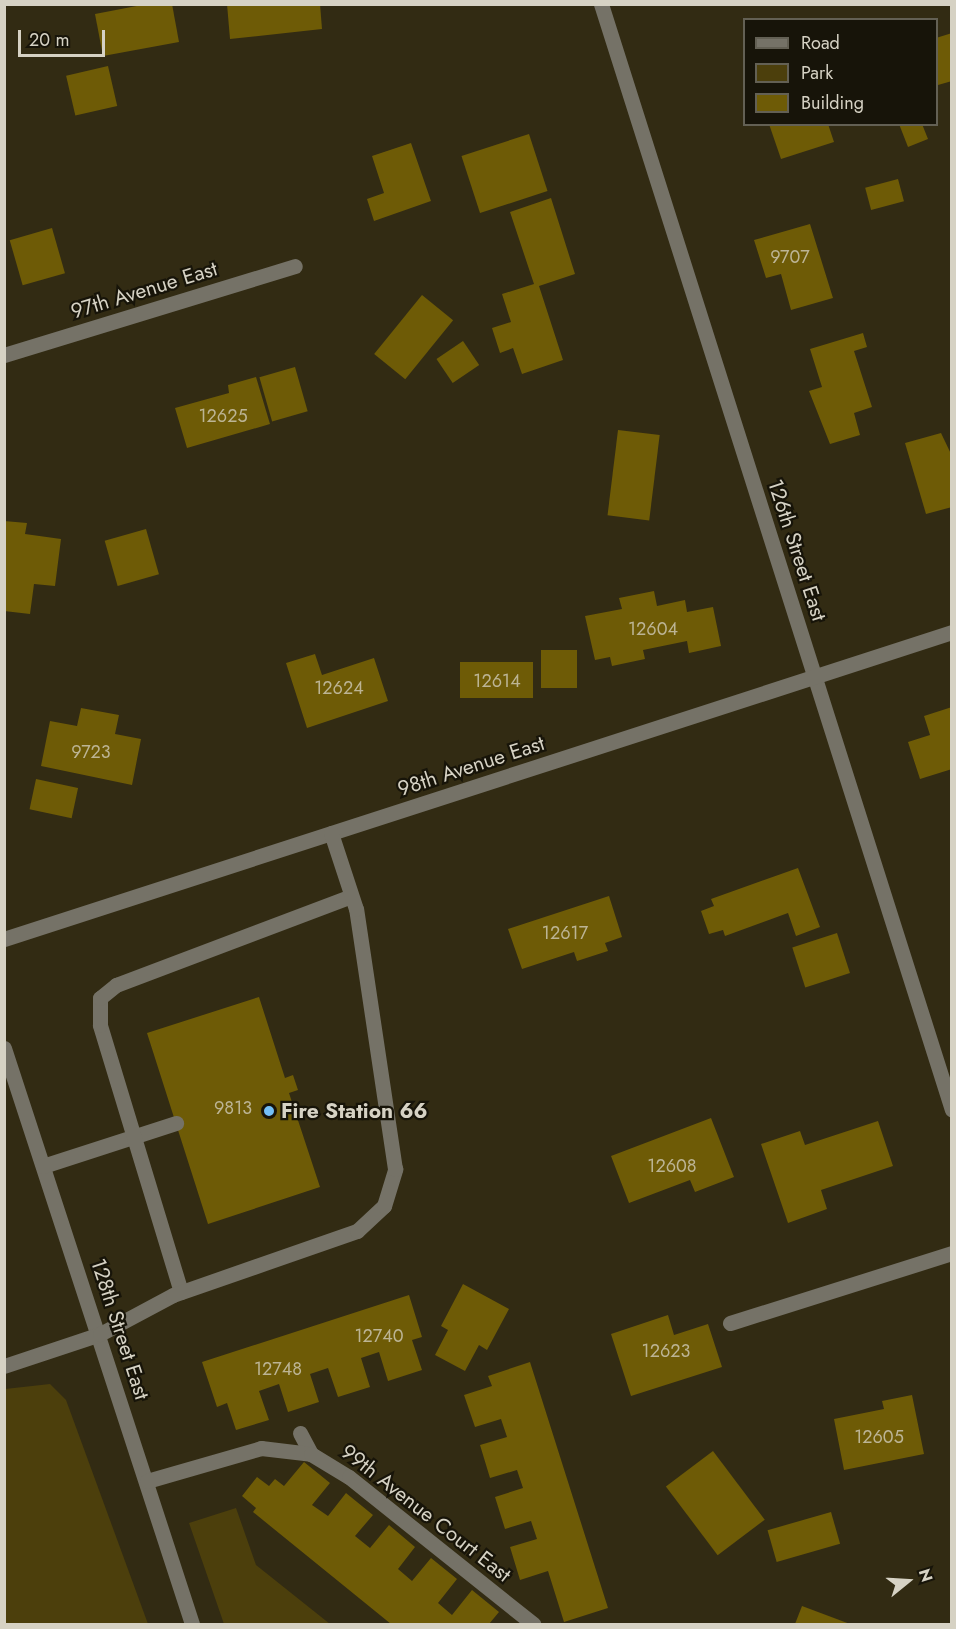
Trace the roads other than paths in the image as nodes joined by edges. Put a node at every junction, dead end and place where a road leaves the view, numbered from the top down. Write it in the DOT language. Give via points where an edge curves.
graph roads {
  1 [pos="601,4"];
  2 [pos="295,266"];
  3 [pos="4,355"];
  4 [pos="951,632"];
  5 [pos="815,676"];
  6 [pos="331,833"];
  7 [pos="351,896"];
  8 [pos="4,939"];
  9 [pos="4,1048"];
  10 [pos="951,1110"];
  11 [pos="176,1123"];
  12 [pos="133,1137"];
  13 [pos="44,1166"];
  14 [pos="951,1253"];
  15 [pos="181,1292"];
  16 [pos="730,1323"];
  17 [pos="100,1334"];
  18 [pos="4,1366"];
  19 [pos="300,1433"];
  20 [pos="311,1454"];
  21 [pos="147,1481"];
  22 [pos="192,1624"];
  23 [pos="532,1624"];
  1 -- 5 [label="street, 126th Street East"];
  2 -- 3 [label="street, 97th Avenue East"];
  4 -- 5 [label="street, 98th Avenue East"];
  5 -- 6 [label="street, 98th Avenue East"];
  5 -- 10 [label="street, 126th Street East"];
  6 -- 7 [label="street"];
  6 -- 8 [label="street, 98th Avenue East"];
  7 -- 12 [label="street" via="116,985 100,998 100,1025"];
  7 -- 15 [label="street" via="395,1169 384,1206 357,1231"];
  9 -- 13 [label="street, 128th Street East"];
  11 -- 12 [label="street"];
  12 -- 13 [label="street"];
  12 -- 15 [label="street"];
  13 -- 17 [label="street, 128th Street East"];
  14 -- 16 [label="street"];
  15 -- 17 [label="street"];
  17 -- 18 [label="street"];
  17 -- 21 [label="street, 128th Street East"];
  19 -- 20 [label="street"];
  20 -- 21 [label="street, 99th Avenue Court East" via="261,1448"];
  20 -- 23 [label="street, 99th Avenue Court East" via="350,1477"];
  21 -- 22 [label="street, 128th Street East"];
}
